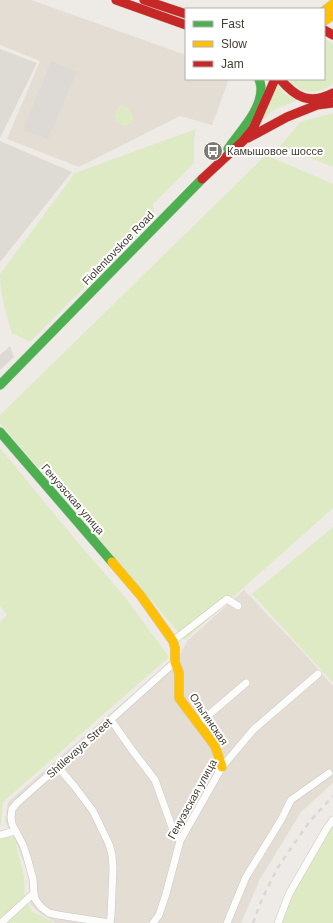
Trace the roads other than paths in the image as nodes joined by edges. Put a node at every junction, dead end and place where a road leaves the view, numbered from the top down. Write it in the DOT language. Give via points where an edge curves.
graph roads {
  1 [pos="116,0"];
  2 [pos="144,0"];
  3 [pos="333,4"];
  4 [pos="325,10"];
  5 [pos="185,14"];
  6 [pos="170,20"];
  7 [pos="185,26"];
  8 [pos="185,28"];
  9 [pos="259,80"];
  10 [pos="275,80"];
  11 [pos="281,80"];
  12 [pos="333,96"];
  13 [pos="313,100"];
  14 [pos="253,129"];
  15 [pos="243,141"];
  16 [pos="220,163"];
  17 [pos="0,386"];
  18 [pos="0,432"];
  19 [pos="238,606"];
  20 [pos="173,641"];
  21 [pos="175,662"];
  22 [pos="318,674"];
  23 [pos="246,683"];
  24 [pos="111,720"];
  25 [pos="198,724"];
  26 [pos="58,767"];
  27 [pos="222,767"];
  28 [pos="329,773"];
  29 [pos="333,820"];
  30 [pos="14,831"];
  31 [pos="0,835"];
  32 [pos="180,841"];
  33 [pos="34,893"];
  34 [pos="1,923"];
  35 [pos="110,923"];
  36 [pos="153,923"];
  37 [pos="227,923"];
  38 [pos="278,923"];
  1 -- 6 [label="main road"];
  2 -- 5 [label="main road"];
  3 -- 4 [label="main road"];
  6 -- 7 [label="main road"];
  6 -- 8 [label="main road"];
  9 -- 16 [label="main road" via="258,103"];
  10 -- 14 [label="main road, Fiolentovskoe Road"];
  11 -- 13 [label="main road" via="297,96"];
  12 -- 13 [label="main road"];
  12 -- 15 [label="main road" via="318,106 287,117"];
  13 -- 14 [label="main road, Fiolentovskoe Road" via="287,110"];
  14 -- 15 [label="main road, Fiolentovskoe Road"];
  15 -- 16 [label="main road, Fiolentovskoe Road"];
  16 -- 17 [label="main road, Fiolentovskoe Road"];
  18 -- 20 [label="main road, Генуэзская улица" via="141,596"];
  19 -- 20 [label="street" via="227,599"];
  20 -- 21 [label="main road, Генуэзская улица"];
  21 -- 24 [label="street, Shtilevaya Street"];
  21 -- 25 [label="main road, Ольгинская" via="179,673 179,698"];
  22 -- 27 [label="street, Генуэзская улица" via="254,729"];
  23 -- 25 [label="street"];
  24 -- 26 [label="street, Shtilevaya Street"];
  24 -- 32 [label="street" via="155,780 173,830"];
  25 -- 27 [label="main road, Ольгинская" via="215,746"];
  26 -- 30 [label="street, Shtilevaya Street" via="12,809"];
  26 -- 35 [label="street" via="93,811 112,854"];
  27 -- 32 [label="street, Генуэзская улица"];
  28 -- 37 [label="street" via="291,800 246,877"];
  29 -- 38 [label="street" via="289,894"];
  30 -- 31 [label="street"];
  30 -- 33 [label="street" via="27,857"];
  32 -- 36 [label="street, Генуэзская улица" via="166,894 159,915"];
  33 -- 34 [label="street"];
  33 -- 35 [label="street" via="41,907 49,913"];
}
